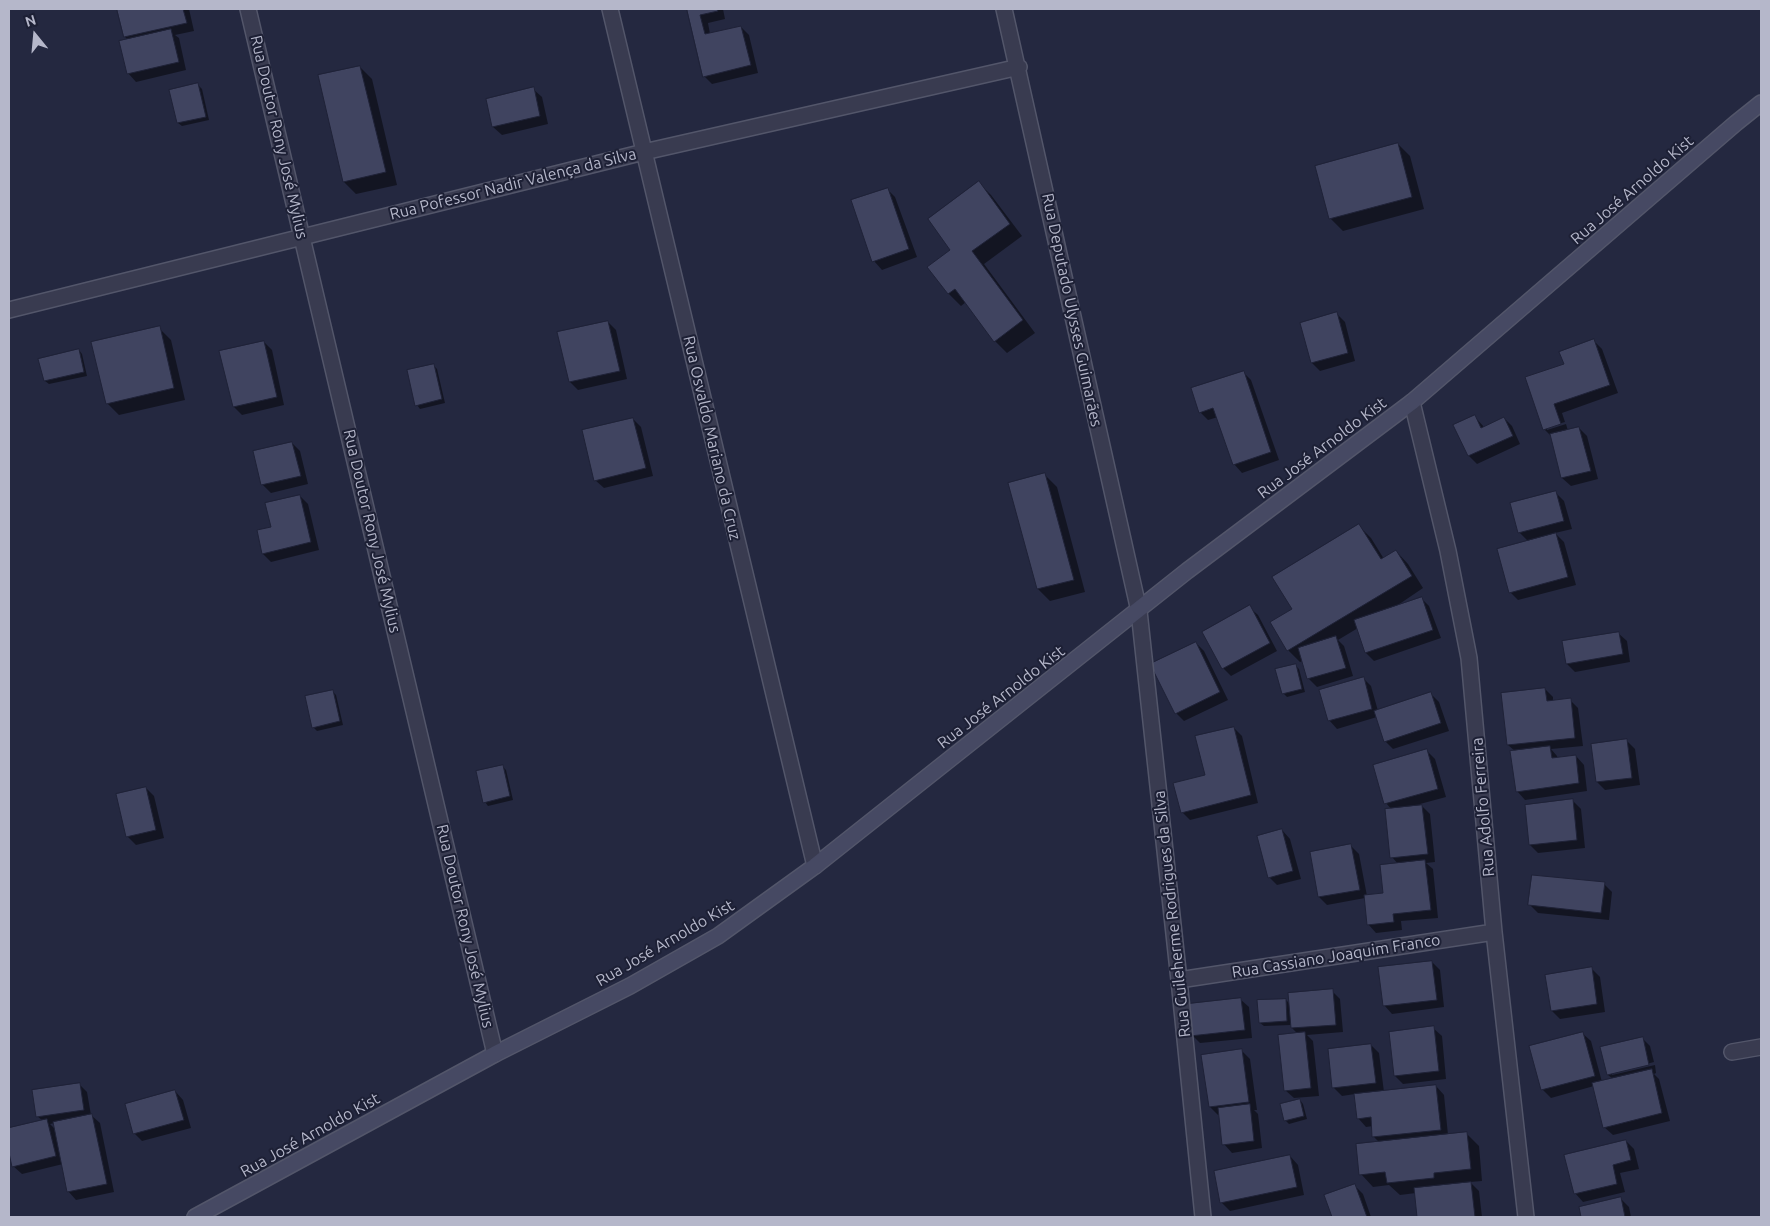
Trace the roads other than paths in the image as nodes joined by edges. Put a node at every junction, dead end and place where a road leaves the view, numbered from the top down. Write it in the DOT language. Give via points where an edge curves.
graph roads {
  1 [pos="248,9"];
  2 [pos="610,9"];
  3 [pos="1004,9"];
  4 [pos="1018,68"];
  5 [pos="1761,103"];
  6 [pos="644,152"];
  7 [pos="302,237"];
  8 [pos="9,310"];
  9 [pos="1412,402"];
  10 [pos="1139,610"];
  11 [pos="815,866"];
  12 [pos="1494,932"];
  13 [pos="1179,980"];
  14 [pos="1761,1047"];
  15 [pos="1732,1052"];
  16 [pos="495,1054"];
  17 [pos="195,1217"];
  18 [pos="1203,1217"];
  19 [pos="1526,1217"];
  1 -- 7 [label="street, Rua Doutor Rony José Mylius"];
  2 -- 6 [label="street, Rua Osvaldo Mariano da Cruz"];
  3 -- 4 [label="street, Rua Deputado Ulysses Guimarães"];
  4 -- 6 [label="street, Rua Pofessor Nadir Valença da Silva"];
  4 -- 10 [label="street, Rua Deputado Ulysses Guimarães"];
  5 -- 9 [label="street, Rua José Arnoldo Kist"];
  6 -- 7 [label="street, Rua Pofessor Nadir Valença da Silva"];
  6 -- 11 [label="street, Rua Osvaldo Mariano da Cruz"];
  7 -- 8 [label="street, Rua Pofessor Nadir Valença da Silva"];
  7 -- 16 [label="street, Rua Doutor Rony José Mylius"];
  9 -- 10 [label="street, Rua José Arnoldo Kist"];
  9 -- 12 [label="street, Rua Adolfo Ferreira" via="1448,551 1469,658"];
  10 -- 11 [label="street, Rua José Arnoldo Kist"];
  10 -- 13 [label="street, Rua Guileherme Rodrigues da Silva"];
  11 -- 16 [label="street, Rua José Arnoldo Kist" via="718,936 630,986"];
  12 -- 13 [label="street, Rua Cassiano Joaquim Franco"];
  12 -- 19 [label="street, Rua Adolfo Ferreira"];
  13 -- 18 [label="street, Rua Guileherme Rodrigues da Silva"];
  14 -- 15 [label="street"];
  16 -- 17 [label="street, Rua José Arnoldo Kist"];
}
